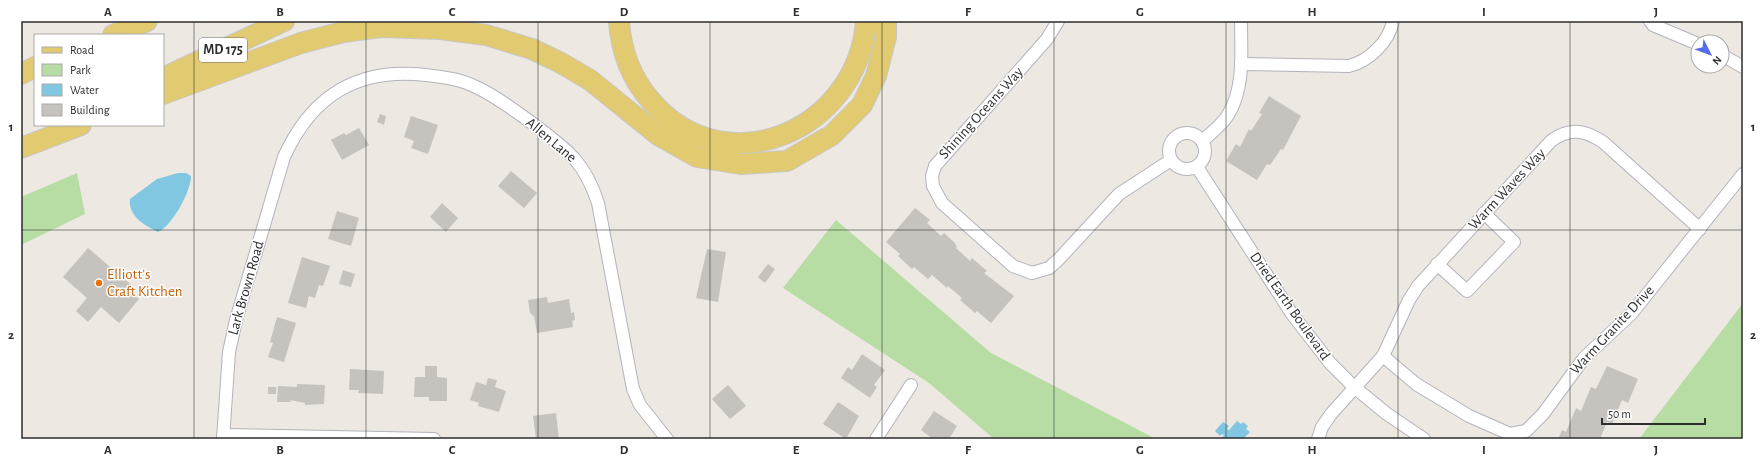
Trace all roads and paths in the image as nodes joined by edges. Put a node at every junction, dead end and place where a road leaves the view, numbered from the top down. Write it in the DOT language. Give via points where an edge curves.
graph roads {
  1 [pos="128,21"];
  2 [pos="147,21"];
  3 [pos="284,21"];
  4 [pos="619,21"];
  5 [pos="866,21"];
  6 [pos="886,21"];
  7 [pos="1058,21"];
  8 [pos="1241,21"];
  9 [pos="1393,21"];
  10 [pos="1650,21"];
  11 [pos="102,34"];
  12 [pos="115,34"];
  13 [pos="1690,41"];
  14 [pos="1730,60"];
  15 [pos="1241,64"];
  16 [pos="1743,67"];
  17 [pos="164,78"];
  18 [pos="164,94"];
  19 [pos="63,126"];
  20 [pos="78,126"];
  21 [pos="1202,141"];
  22 [pos="291,142"];
  23 [pos="21,147"];
  24 [pos="1171,160"];
  25 [pos="1197,167"];
  26 [pos="1743,174"];
  27 [pos="1484,213"];
  28 [pos="1700,229"];
  29 [pos="1437,264"];
  30 [pos="1383,356"];
  31 [pos="911,385"];
  32 [pos="1354,387"];
  33 [pos="223,437"];
  34 [pos="434,439"];
  35 [pos="667,439"];
  36 [pos="876,439"];
  37 [pos="1318,439"];
  38 [pos="1424,439"];
  1 -- 11 [label="main road"];
  2 -- 12 [label="main road"];
  3 -- 17 [label="main road, MD 175"];
  4 -- 5 [label="main road" via="624,55 632,75 657,108 671,121 688,131 734,144 782,136 816,118 830,105 845,85 857,62"];
  6 -- 18 [label="main road" via="886,37 876,76 862,105 832,135 787,160 741,164 697,157 658,134 590,80 561,63 532,49 486,35 440,29 381,27 343,32 301,43"];
  7 -- 24 [label="street, Shining Oceans Way" via="1047,39 935,166 933,186 942,203 1013,266 1032,273 1049,268 1119,194"];
  8 -- 15 [label="street"];
  9 -- 15 [label="street" via="1388,35 1360,63 1349,66"];
  10 -- 13 [label="street" via="1653,25"];
  14 -- 16 [label="street"];
  15 -- 21 [label="street" via="1236,98 1228,115"];
  19 -- 23 [label="main road"];
  20 -- 23 [label="main road"];
  21 -- 24 [label="street" via="1191,133 1184,132 1177,136 1170,144 1168,155"];
  21 -- 25 [label="street" via="1205,153 1203,161"];
  22 -- 33 [label="street, Lark Brown Road" via="284,157 253,260 228,352"];
  22 -- 35 [label="street, Allen Lane" via="308,116 332,95 371,77 391,73 413,73 455,79 476,86 568,150 592,183 598,202 633,389 640,404"];
  24 -- 25 [label="street" via="1182,170"];
  25 -- 32 [label="street, Dried Earth Boulevard" via="1292,314 1330,363"];
  26 -- 28 [label="street, Warm Granite Drive"];
  27 -- 28 [label="street, Warm Waves Way" via="1559,134 1578,131 1603,142"];
  27 -- 29 [label="street, Warm Waves Way"];
  27 -- 29 [label="street" via="1514,242 1467,291"];
  28 -- 30 [label="street, Warm Granite Drive" via="1632,313 1584,358 1543,414 1526,431 1510,434 1469,416 1416,384"];
  29 -- 30 [label="street, Warm Waves Way" via="1409,300"];
  30 -- 32 [label="street, Warm Waves Way"];
  31 -- 36 [label="street"];
  32 -- 37 [label="street, Warm Waves Way" via="1322,427"];
  32 -- 38 [label="street, Dried Earth Boulevard"];
  33 -- 34 [label="street"];
}
